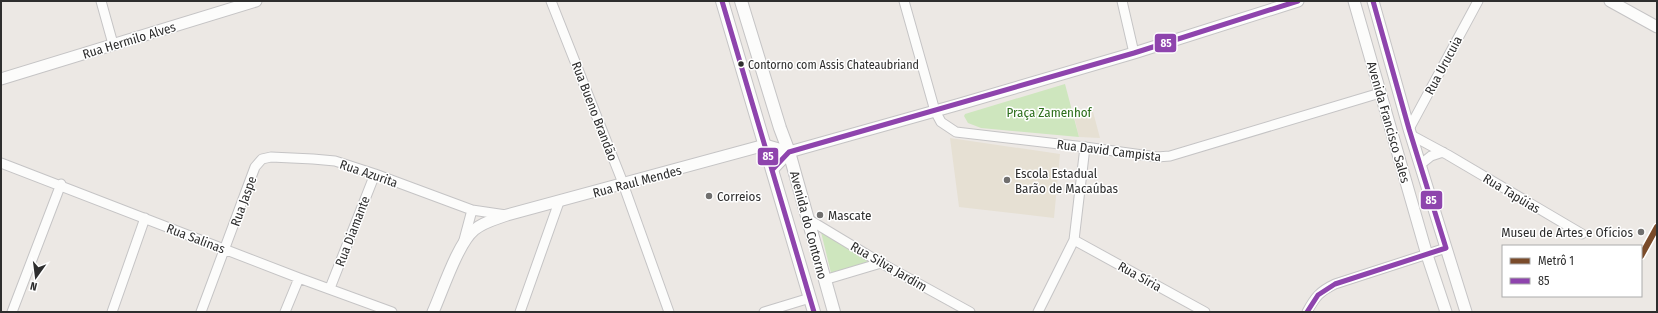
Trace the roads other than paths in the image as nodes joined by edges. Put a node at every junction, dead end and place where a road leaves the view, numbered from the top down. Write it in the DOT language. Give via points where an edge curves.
graph roads {
  1 [pos="101,1"];
  2 [pos="256,1"];
  3 [pos="551,1"];
  4 [pos="722,1"];
  5 [pos="741,1"];
  6 [pos="904,1"];
  7 [pos="1122,1"];
  8 [pos="1298,1"];
  9 [pos="1354,1"];
  10 [pos="1373,1"];
  11 [pos="1478,1"];
  12 [pos="1610,1"];
  13 [pos="1657,27"];
  14 [pos="113,44"];
  15 [pos="1134,53"];
  16 [pos="1,79"];
  17 [pos="1380,93"];
  18 [pos="935,111"];
  19 [pos="1410,132"];
  20 [pos="766,145"];
  21 [pos="1085,147"];
  22 [pos="789,152"];
  23 [pos="1443,152"];
  24 [pos="262,159"];
  25 [pos="1,162"];
  26 [pos="1421,164"];
  27 [pos="772,170"];
  28 [pos="375,174"];
  29 [pos="61,184"];
  30 [pos="624,185"];
  31 [pos="559,202"];
  32 [pos="472,210"];
  33 [pos="508,215"];
  34 [pos="145,218"];
  35 [pos="808,219"];
  36 [pos="1582,234"];
  37 [pos="464,240"];
  38 [pos="1074,240"];
  39 [pos="1446,248"];
  40 [pos="225,250"];
  41 [pos="1427,255"];
  42 [pos="881,263"];
  43 [pos="299,278"];
  44 [pos="824,280"];
  45 [pos="330,288"];
  46 [pos="810,298"];
  47 [pos="12,312"];
  48 [pos="112,312"];
  49 [pos="201,312"];
  50 [pos="285,312"];
  51 [pos="392,312"];
  52 [pos="433,312"];
  53 [pos="520,312"];
  54 [pos="669,312"];
  55 [pos="764,312"];
  56 [pos="814,312"];
  57 [pos="834,312"];
  58 [pos="970,312"];
  59 [pos="1038,312"];
  60 [pos="1205,312"];
  61 [pos="1307,312"];
  62 [pos="1446,312"];
  63 [pos="1466,312"];
  1 -- 14 [label="street"];
  2 -- 14 [label="street, Rua Hermilo Alves"];
  3 -- 30 [label="street, Rua Bueno Brandão"];
  4 -- 20 [label="main road, Avenida do Contorno"];
  5 -- 22 [label="main road, Avenida do Contorno"];
  6 -- 18 [label="street"];
  7 -- 15 [label="street"];
  8 -- 15 [label="street"];
  9 -- 17 [label="street, Avenida Francisco Sales"];
  10 -- 19 [label="street, Avenida Francisco Sales"];
  11 -- 19 [label="street, Rua Urucuia"];
  12 -- 13 [label="street"];
  14 -- 16 [label="street, Rua Hermilo Alves"];
  15 -- 18 [label="street"];
  17 -- 21 [label="street, Rua David Campista" via="1170,156 1157,157"];
  17 -- 41 [label="street, Avenida Francisco Sales"];
  18 -- 21 [label="street, Rua David Campista" via="941,122 956,132"];
  18 -- 22 [label="street"];
  19 -- 23 [label="street, Rua Tapúias"];
  19 -- 26 [label="street, Avenida Francisco Sales"];
  20 -- 22 [label="street"];
  20 -- 27 [label="main road, Avenida do Contorno"];
  20 -- 30 [label="street, Rua Raul Mendes"];
  21 -- 38 [label="street"];
  22 -- 27 [label="street"];
  22 -- 35 [label="main road, Avenida do Contorno"];
  23 -- 26 [label="street" via="1431,156"];
  23 -- 36 [label="street, Rua Tapúias"];
  24 -- 28 [label="street, Rua Azurita" via="313,158 335,161"];
  24 -- 40 [label="street, Rua Jaspe" via="255,167"];
  25 -- 29 [label="street, Rua Salinas"];
  26 -- 39 [label="street, Avenida Francisco Sales"];
  27 -- 46 [label="main road, Avenida do Contorno"];
  28 -- 32 [label="street, Rua Azurita"];
  28 -- 45 [label="street, Rua Diamante"];
  29 -- 34 [label="street, Rua Salinas"];
  29 -- 47 [label="street"];
  30 -- 31 [label="street, Rua Raul Mendes"];
  30 -- 54 [label="street, Rua Bueno Brandão"];
  31 -- 33 [label="street, Rua Raul Mendes"];
  31 -- 53 [label="street"];
  32 -- 33 [label="street, Rua Azurita"];
  32 -- 37 [label="street"];
  33 -- 37 [label="street" via="475,229"];
  34 -- 40 [label="street, Rua Salinas"];
  34 -- 48 [label="street"];
  35 -- 42 [label="street, Rua Silva Jardim"];
  35 -- 44 [label="main road, Avenida do Contorno"];
  37 -- 52 [label="street"];
  38 -- 59 [label="street"];
  38 -- 60 [label="street, Rua Síria"];
  39 -- 41 [label="street"];
  39 -- 63 [label="street, Avenida Francisco Sales"];
  40 -- 43 [label="street, Rua Salinas"];
  40 -- 49 [label="street, Rua Jaspe"];
  41 -- 61 [label="street" via="1335,284 1323,290 1314,299"];
  41 -- 62 [label="street, Avenida Francisco Sales"];
  42 -- 44 [label="street"];
  42 -- 58 [label="street, Rua Silva Jardim"];
  43 -- 45 [label="street, Rua Salinas"];
  43 -- 50 [label="street"];
  44 -- 57 [label="main road, Avenida do Contorno"];
  45 -- 51 [label="street, Rua Salinas"];
  46 -- 55 [label="street"];
  46 -- 56 [label="main road, Avenida do Contorno"];
}
